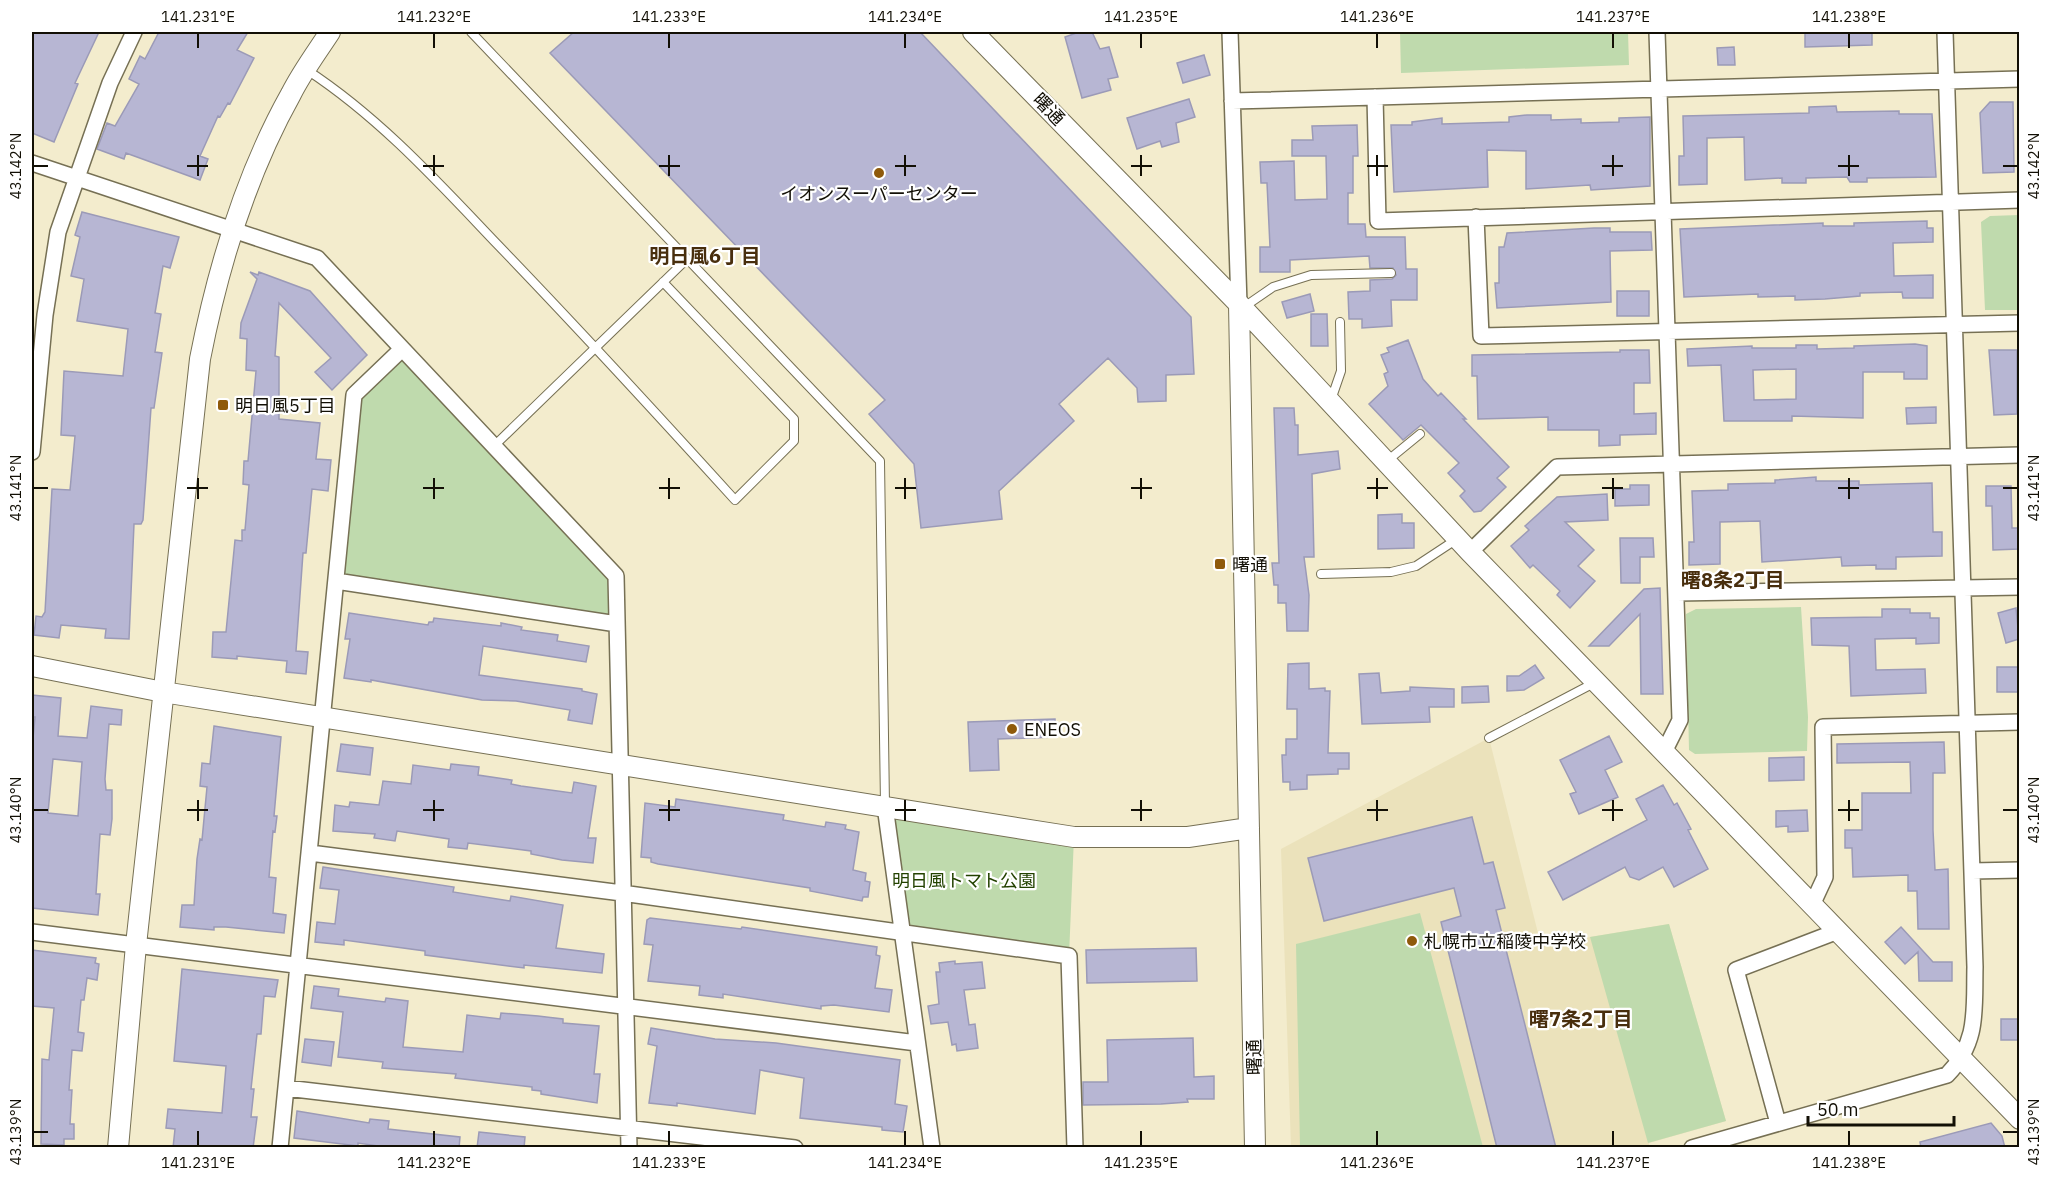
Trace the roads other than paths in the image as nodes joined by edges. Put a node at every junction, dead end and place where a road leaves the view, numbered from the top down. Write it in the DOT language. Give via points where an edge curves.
graph roads {
  1 [pos="134,32"];
  2 [pos="330,32"];
  3 [pos="471,32"];
  4 [pos="973,32"];
  5 [pos="1230,32"];
  6 [pos="1657,32"];
  7 [pos="1945,32"];
  8 [pos="306,69"];
  9 [pos="2019,79"];
  10 [pos="1947,81"];
  11 [pos="1661,89"];
  12 [pos="1375,97"];
  13 [pos="1232,101"];
  14 [pos="32,163"];
  15 [pos="75,178"];
  16 [pos="2019,200"];
  17 [pos="1951,202"];
  18 [pos="1664,211"];
  19 [pos="1476,218"];
  20 [pos="231,231"];
  21 [pos="687,259"];
  22 [pos="1391,273"];
  23 [pos="663,282"];
  24 [pos="1241,306"];
  25 [pos="1341,322"];
  26 [pos="2019,323"];
  27 [pos="1954,325"];
  28 [pos="1668,332"];
  29 [pos="596,347"];
  30 [pos="402,349"];
  31 [pos="1330,402"];
  32 [pos="1420,434"];
  33 [pos="494,446"];
  34 [pos="32,452"];
  35 [pos="2019,455"];
  36 [pos="1958,456"];
  37 [pos="1386,462"];
  38 [pos="1672,464"];
  39 [pos="1464,545"];
  40 [pos="1321,574"];
  41 [pos="336,581"];
  42 [pos="2019,587"];
  43 [pos="1963,588"];
  44 [pos="1677,593"];
  45 [pos="616,624"];
  46 [pos="32,666"];
  47 [pos="1596,682"];
  48 [pos="163,692"];
  49 [pos="323,717"];
  50 [pos="2019,722"];
  51 [pos="1967,723"];
  52 [pos="1489,738"];
  53 [pos="1664,752"];
  54 [pos="619,764"];
  55 [pos="885,806"];
  56 [pos="1249,828"];
  57 [pos="310,853"];
  58 [pos="2019,870"];
  59 [pos="1972,871"];
  60 [pos="622,893"];
  61 [pos="1812,905"];
  62 [pos="1838,931"];
  63 [pos="32,932"];
  64 [pos="902,932"];
  65 [pos="136,945"];
  66 [pos="298,967"];
  67 [pos="625,1007"];
  68 [pos="917,1043"];
  69 [pos="1962,1059"];
  70 [pos="286,1088"];
  71 [pos="2019,1119"];
  72 [pos="1778,1123"];
  73 [pos="628,1129"];
  74 [pos="118,1148"];
  75 [pos="280,1148"];
  76 [pos="629,1148"];
  77 [pos="795,1148"];
  78 [pos="932,1148"];
  79 [pos="1075,1148"];
  80 [pos="1255,1148"];
  81 [pos="1692,1148"];
  1 -- 15 [label="street" via="110,83"];
  2 -- 8 [label="street"];
  3 -- 21 [label="lane"];
  4 -- 24 [label="street, 曙通"];
  5 -- 13 [label="street"];
  6 -- 11 [label="street"];
  7 -- 10 [label="street"];
  8 -- 20 [label="street" via="260,155"];
  8 -- 29 [label="lane" via="349,98 405,147"];
  9 -- 10 [label="street"];
  10 -- 11 [label="street"];
  10 -- 17 [label="street"];
  11 -- 12 [label="street"];
  11 -- 18 [label="street"];
  12 -- 13 [label="street"];
  12 -- 19 [label="street" via="1378,221"];
  13 -- 24 [label="street"];
  14 -- 15 [label="street"];
  15 -- 20 [label="street"];
  15 -- 34 [label="street" via="57,232"];
  16 -- 17 [label="street"];
  17 -- 18 [label="street"];
  17 -- 27 [label="street"];
  18 -- 19 [label="street"];
  18 -- 28 [label="street"];
  19 -- 28 [label="street" via="1481,336"];
  20 -- 30 [label="street" via="316,258"];
  20 -- 48 [label="street" via="213,291 200,358"];
  21 -- 23 [label="lane"];
  21 -- 55 [label="lane" via="880,461"];
  22 -- 24 [label="lane" via="1311,275 1273,287"];
  23 -- 29 [label="lane"];
  23 -- 29 [label="lane" via="794,419 794,441 735,500"];
  24 -- 31 [label="street"];
  24 -- 56 [label="street, 曙通"];
  25 -- 31 [label="lane" via="1341,371"];
  26 -- 27 [label="street"];
  27 -- 28 [label="street"];
  27 -- 36 [label="street"];
  28 -- 38 [label="street"];
  29 -- 33 [label="lane"];
  30 -- 33 [label="street"];
  30 -- 41 [label="street" via="354,395"];
  31 -- 37 [label="street"];
  32 -- 37 [label="lane"];
  33 -- 45 [label="street" via="616,576"];
  35 -- 36 [label="street"];
  36 -- 38 [label="street"];
  36 -- 43 [label="street"];
  37 -- 39 [label="street"];
  38 -- 39 [label="street" via="1557,467"];
  38 -- 44 [label="street"];
  39 -- 40 [label="lane" via="1399,570"];
  39 -- 47 [label="street"];
  41 -- 45 [label="street"];
  41 -- 49 [label="street"];
  42 -- 43 [label="street"];
  43 -- 44 [label="street"];
  43 -- 51 [label="street"];
  44 -- 53 [label="street" via="1680,720"];
  45 -- 54 [label="street"];
  46 -- 48 [label="street"];
  47 -- 52 [label="lane"];
  47 -- 53 [label="street"];
  48 -- 49 [label="street"];
  48 -- 65 [label="street"];
  49 -- 54 [label="street"];
  49 -- 57 [label="street"];
  50 -- 51 [label="street"];
  51 -- 59 [label="street"];
  51 -- 61 [label="street" via="1823,727 1825,877"];
  53 -- 61 [label="street"];
  54 -- 55 [label="street"];
  54 -- 60 [label="street"];
  55 -- 56 [label="street" via="1074,837 1188,837"];
  55 -- 64 [label="street"];
  56 -- 80 [label="street, 曙通"];
  57 -- 60 [label="street"];
  57 -- 66 [label="street"];
  58 -- 59 [label="street"];
  59 -- 69 [label="street" via="1973,1029"];
  60 -- 64 [label="street"];
  60 -- 67 [label="street"];
  61 -- 62 [label="street"];
  62 -- 69 [label="street"];
  62 -- 72 [label="street" via="1736,970"];
  63 -- 65 [label="street"];
  64 -- 68 [label="street"];
  64 -- 79 [label="street" via="1069,956"];
  65 -- 66 [label="street"];
  65 -- 74 [label="street"];
  66 -- 67 [label="street"];
  66 -- 70 [label="street"];
  67 -- 68 [label="street"];
  67 -- 73 [label="street"];
  68 -- 78 [label="street"];
  69 -- 71 [label="street"];
  69 -- 72 [label="street" via="1947,1075"];
  70 -- 73 [label="street"];
  70 -- 75 [label="street"];
  72 -- 81 [label="street"];
  73 -- 76 [label="street"];
  73 -- 77 [label="street"];
}
